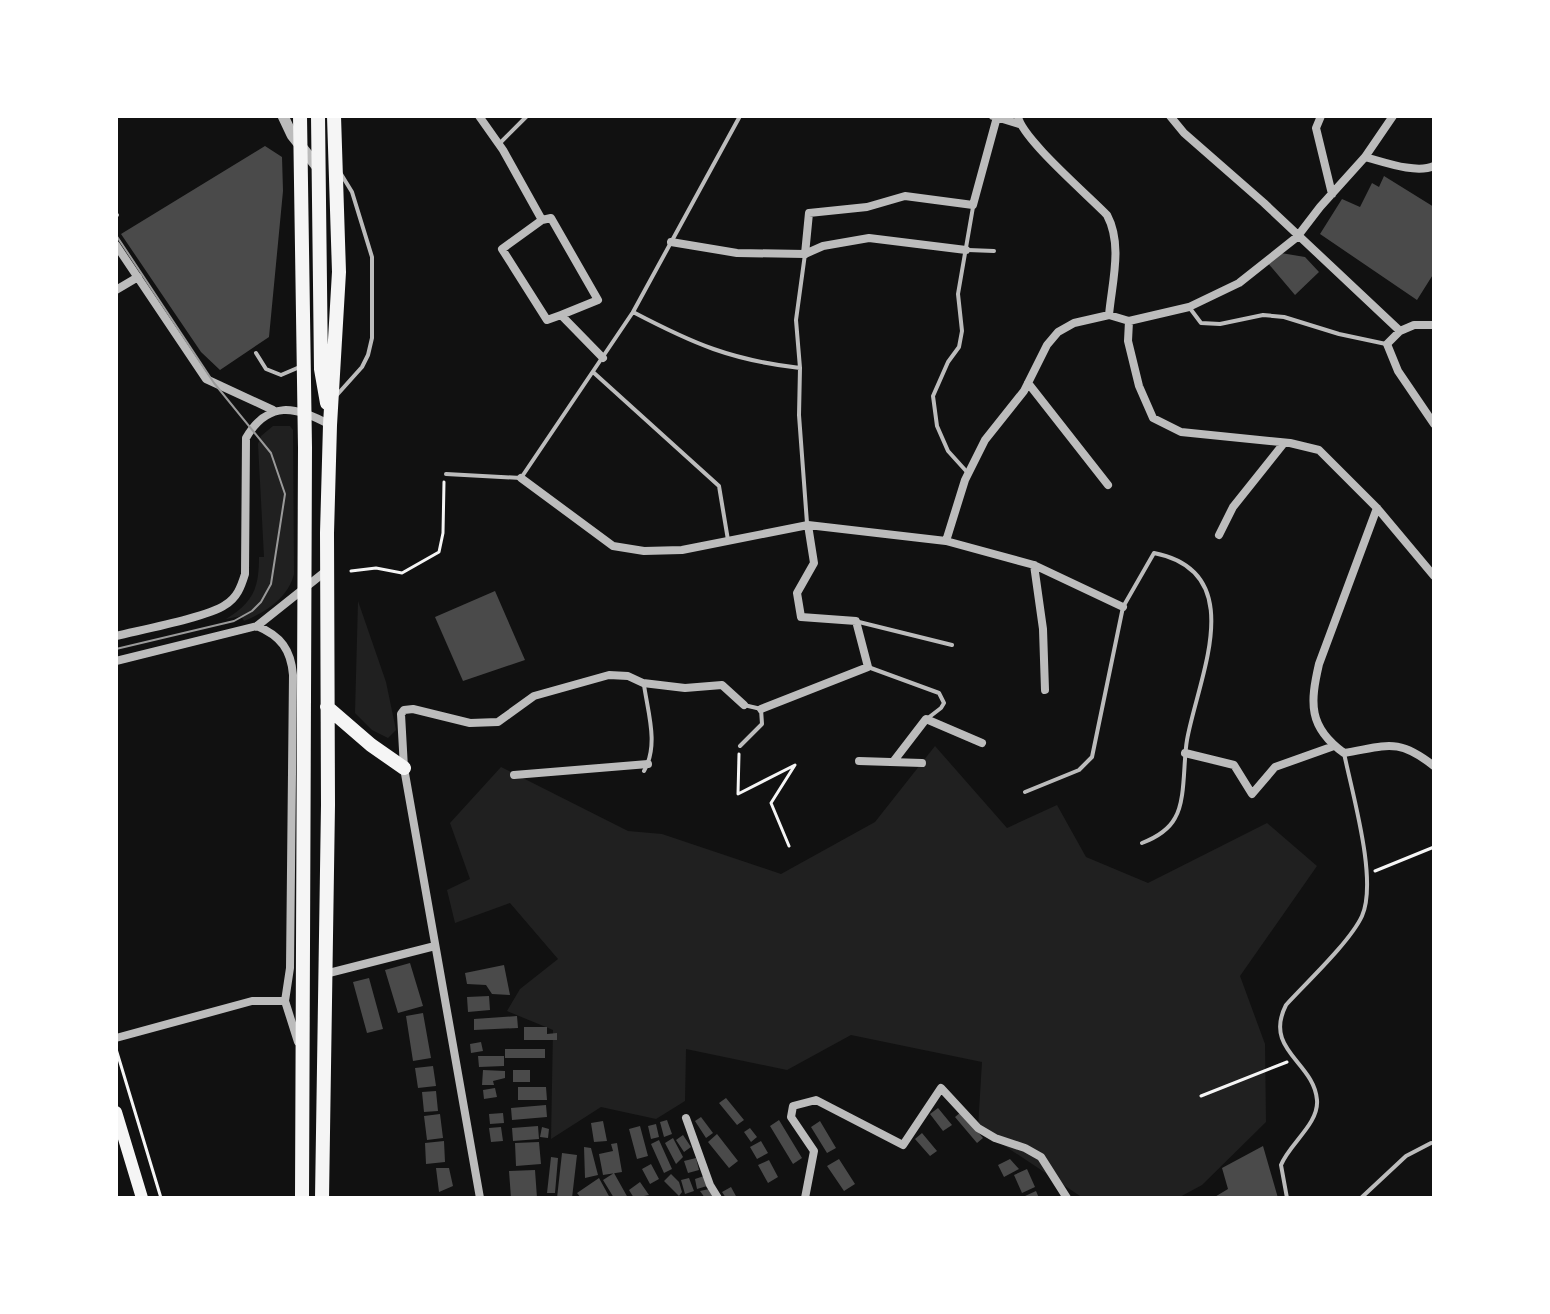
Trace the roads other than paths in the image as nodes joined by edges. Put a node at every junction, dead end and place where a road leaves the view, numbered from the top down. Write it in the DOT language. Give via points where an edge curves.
graph roads {
  1 [pos="283,116"];
  2 [pos="300,116"];
  3 [pos="318,116"];
  4 [pos="334,116"];
  5 [pos="479,116"];
  6 [pos="527,116"];
  7 [pos="740,116"];
  8 [pos="1170,116"];
  9 [pos="1321,116"];
  10 [pos="1393,116"];
  11 [pos="995,117"];
  12 [pos="1019,120"];
  13 [pos="499,144"];
  14 [pos="1365,157"];
  15 [pos="1434,166"];
  16 [pos="336,167"];
  17 [pos="319,169"];
  18 [pos="1332,194"];
  19 [pos="973,205"];
  20 [pos="542,220"];
  21 [pos="1297,237"];
  22 [pos="671,242"];
  23 [pos="116,245"];
  24 [pos="966,250"];
  25 [pos="994,251"];
  26 [pos="805,254"];
  27 [pos="138,277"];
  28 [pos="116,290"];
  29 [pos="1189,307"];
  30 [pos="633,312"];
  31 [pos="561,315"];
  32 [pos="1109,315"];
  33 [pos="1129,321"];
  34 [pos="1434,325"];
  35 [pos="1400,331"];
  36 [pos="1387,344"];
  37 [pos="336,345"];
  38 [pos="256,353"];
  39 [pos="321,355"];
  40 [pos="603,358"];
  41 [pos="800,368"];
  42 [pos="593,372"];
  43 [pos="1028,383"];
  44 [pos="332,401"];
  45 [pos="273,410"];
  46 [pos="330,422"];
  47 [pos="1434,424"];
  48 [pos="1284,443"];
  49 [pos="446,474"];
  50 [pos="968,474"];
  51 [pos="521,478"];
  52 [pos="1108,485"];
  53 [pos="1377,508"];
  54 [pos="808,525"];
  55 [pos="1219,535"];
  56 [pos="946,541"];
  57 [pos="728,543"];
  58 [pos="1034,565"];
  59 [pos="326,571"];
  60 [pos="1434,576"];
  61 [pos="1123,607"];
  62 [pos="856,621"];
  63 [pos="257,626"];
  64 [pos="116,636"];
  65 [pos="952,645"];
  66 [pos="116,661"];
  67 [pos="868,667"];
  68 [pos="643,683"];
  69 [pos="1045,690"];
  70 [pos="744,705"];
  71 [pos="327,707"];
  72 [pos="761,709"];
  73 [pos="926,719"];
  74 [pos="982,743"];
  75 [pos="740,746"];
  76 [pos="1334,746"];
  77 [pos="1185,753"];
  78 [pos="1344,753"];
  79 [pos="859,761"];
  80 [pos="893,762"];
  81 [pos="922,763"];
  82 [pos="1434,766"];
  83 [pos="646,767"];
  84 [pos="404,768"];
  85 [pos="514,775"];
  86 [pos="1025,792"];
  87 [pos="1142,843"];
  88 [pos="435,946"];
  89 [pos="325,974"];
  90 [pos="285,1001"];
  91 [pos="116,1038"];
  92 [pos="303,1058"];
  93 [pos="116,1112"];
  94 [pos="686,1118"];
  95 [pos="1431,1143"];
  96 [pos="478,1197"];
  97 [pos="142,1198"];
  98 [pos="302,1198"];
  99 [pos="322,1198"];
  100 [pos="718,1198"];
  101 [pos="805,1198"];
  102 [pos="1067,1198"];
  103 [pos="1287,1198"];
  104 [pos="1361,1198"];
  1 -- 17 [label="street"];
  2 -- 92 [label="main road"];
  3 -- 17 [label="main road"];
  4 -- 16 [label="main road"];
  5 -- 13 [label="street"];
  6 -- 13 [label="lane"];
  7 -- 22 [label="lane"];
  8 -- 21 [label="street"];
  9 -- 18 [label="street" via="1316,128"];
  10 -- 14 [label="street"];
  11 -- 12 [label="street"];
  11 -- 19 [label="street"];
  12 -- 32 [label="street" via="1030,140 1107,215 1115,230"];
  13 -- 20 [label="street"];
  14 -- 15 [label="street"];
  14 -- 18 [label="street"];
  16 -- 37 [label="main road"];
  16 -- 44 [label="lane" via="352,192 372,257 372,338 362,367"];
  17 -- 39 [label="main road"];
  18 -- 21 [label="street"];
  19 -- 24 [label="lane"];
  19 -- 26 [label="street" via="905,196 867,207 809,213"];
  20 -- 31 [label="street" via="551,218 598,300"];
  20 -- 31 [label="street" via="502,249 547,320"];
  21 -- 29 [label="street" via="1239,283"];
  21 -- 35 [label="street"];
  22 -- 26 [label="street" via="737,253"];
  22 -- 30 [label="lane"];
  23 -- 27 [label="street"];
  24 -- 25 [label="lane"];
  24 -- 26 [label="street" via="869,238"];
  24 -- 50 [label="lane" via="958,294 959,347 933,396 937,426 948,451"];
  26 -- 41 [label="lane" via="796,320"];
  27 -- 28 [label="street"];
  27 -- 45 [label="street" via="206,379"];
  29 -- 33 [label="street"];
  29 -- 36 [label="lane" via="1201,323 1284,317"];
  30 -- 40 [label="lane"];
  30 -- 41 [label="lane" via="717,352"];
  31 -- 40 [label="street"];
  32 -- 33 [label="street"];
  32 -- 43 [label="street" via="1058,332"];
  33 -- 48 [label="street" via="1128,341 1139,386 1153,418 1181,432"];
  34 -- 35 [label="street"];
  35 -- 36 [label="street"];
  36 -- 47 [label="street" via="1398,371"];
  37 -- 39 [label="lane"];
  37 -- 44 [label="main road"];
  38 -- 39 [label="lane" via="266,369 281,375"];
  39 -- 46 [label="main road"];
  40 -- 42 [label="lane"];
  41 -- 54 [label="lane"];
  42 -- 51 [label="lane"];
  42 -- 57 [label="lane" via="719,486"];
  43 -- 50 [label="street" via="985,440"];
  43 -- 52 [label="street"];
  44 -- 46 [label="main road"];
  45 -- 46 [label="street" via="294,410"];
  45 -- 64 [label="street" via="246,438 245,574 239,592 216,610"];
  46 -- 59 [label="main road"];
  48 -- 53 [label="street" via="1319,450"];
  48 -- 55 [label="street" via="1233,507"];
  49 -- 51 [label="lane"];
  50 -- 56 [label="street"];
  51 -- 57 [label="street" via="613,546 657,551"];
  53 -- 60 [label="street"];
  53 -- 76 [label="street" via="1314,684 1315,723"];
  54 -- 56 [label="street"];
  54 -- 57 [label="street"];
  54 -- 62 [label="street" via="814,563 797,593 801,617"];
  56 -- 58 [label="street"];
  58 -- 61 [label="street"];
  58 -- 69 [label="street"];
  59 -- 63 [label="street"];
  59 -- 71 [label="main road"];
  61 -- 77 [label="lane" via="1154,553 1185,564 1208,591 1213,625"];
  61 -- 86 [label="lane" via="1092,757 1079,770"];
  62 -- 65 [label="lane"];
  62 -- 67 [label="street"];
  63 -- 66 [label="street"];
  63 -- 90 [label="street" via="287,649 293,675 291,952"];
  67 -- 72 [label="street"];
  67 -- 73 [label="lane" via="939,693 944,703"];
  68 -- 70 [label="street" via="722,685"];
  68 -- 83 [label="lane" via="652,732"];
  68 -- 84 [label="street" via="609,675 573,684 534,696 498,722 470,723 404,710"];
  70 -- 72 [label="lane"];
  71 -- 84 [label="main road"];
  71 -- 89 [label="main road"];
  72 -- 75 [label="lane" via="762,724"];
  73 -- 74 [label="street"];
  73 -- 80 [label="street"];
  76 -- 77 [label="street" via="1275,767 1252,794 1234,765"];
  76 -- 78 [label="street"];
  77 -- 87 [label="lane" via="1179,812 1164,831"];
  78 -- 82 [label="street" via="1399,745"];
  78 -- 103 [label="lane" via="1367,875 1365,905 1356,925 1280,1017 1282,1041 1317,1099 1316,1113 1281,1165"];
  79 -- 80 [label="street"];
  80 -- 81 [label="street"];
  83 -- 85 [label="street"];
  84 -- 88 [label="street"];
  88 -- 89 [label="street"];
  88 -- 96 [label="street"];
  89 -- 99 [label="main road"];
  90 -- 91 [label="street" via="252,1001"];
  90 -- 92 [label="street"];
  92 -- 98 [label="main road"];
  93 -- 97 [label="main road"];
  94 -- 100 [label="street"];
  95 -- 104 [label="lane" via="1406,1156"];
  101 -- 102 [label="street" via="814,1151 791,1117 793,1106 816,1100 903,1145 941,1088 978,1128 1041,1157"];
}
